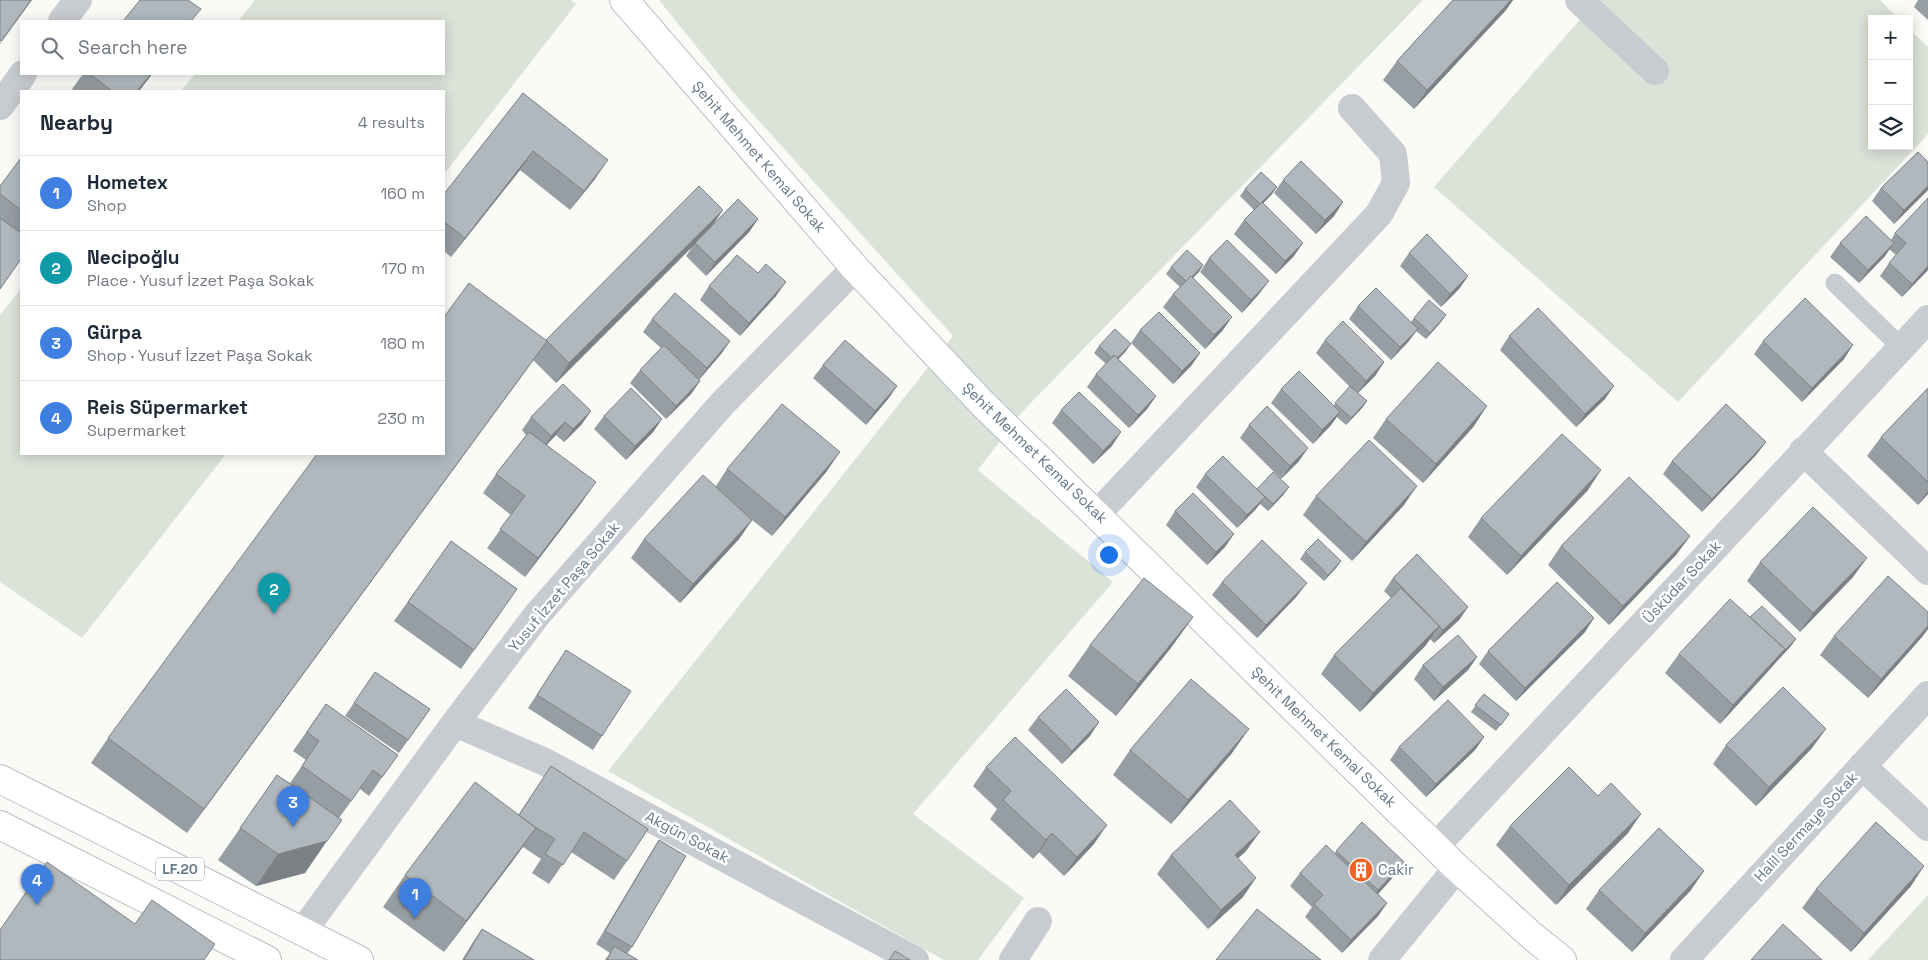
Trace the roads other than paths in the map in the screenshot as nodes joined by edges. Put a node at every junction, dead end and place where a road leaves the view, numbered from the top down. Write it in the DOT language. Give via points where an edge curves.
graph roads {
  1 [pos="78,0"];
  2 [pos="624,0"];
  3 [pos="1579,0"];
  4 [pos="63,20"];
  5 [pos="1655,71"];
  6 [pos="23,75"];
  7 [pos="0,106"];
  8 [pos="1352,108"];
  9 [pos="854,268"];
  10 [pos="1835,283"];
  11 [pos="1928,319"];
  12 [pos="1901,348"];
  13 [pos="1803,451"];
  14 [pos="1097,514"];
  15 [pos="1928,571"];
  16 [pos="1928,695"];
  17 [pos="455,723"];
  18 [pos="1862,766"];
  19 [pos="0,779"];
  20 [pos="1928,827"];
  21 [pos="3,832"];
  22 [pos="1436,846"];
  23 [pos="1457,868"];
  24 [pos="1038,921"];
  25 [pos="303,931"];
  26 [pos="252,957"];
  27 [pos="359,960"];
  28 [pos="914,960"];
  29 [pos="1012,960"];
  30 [pos="1382,960"];
  31 [pos="1562,960"];
  32 [pos="1684,960"];
  1 -- 4 [label="street"];
  2 -- 9 [label="street, Şehit Mehmet Kemal Sokak"];
  3 -- 5 [label="street"];
  6 -- 7 [label="street"];
  8 -- 14 [label="street" via="1393,154 1396,183 1379,214"];
  9 -- 14 [label="street, Şehit Mehmet Kemal Sokak" via="982,403"];
  9 -- 17 [label="street, Yusuf İzzet Paşa Sokak" via="722,404 569,578"];
  10 -- 12 [label="lane"];
  11 -- 12 [label="street, Üsküdar Sokak"];
  12 -- 13 [label="street, Üsküdar Sokak"];
  13 -- 15 [label="street"];
  13 -- 22 [label="street, Üsküdar Sokak"];
  14 -- 22 [label="street, Şehit Mehmet Kemal Sokak"];
  16 -- 18 [label="street, Halil Sermaye Sokak"];
  17 -- 25 [label="street, Yusuf İzzet Paşa Sokak"];
  17 -- 28 [label="street, Akgün Sokak" via="545,762"];
  18 -- 20 [label="street"];
  18 -- 32 [label="street, Halil Sermaye Sokak"];
  19 -- 25 [label="street, LF.20"];
  21 -- 26 [label="street, LF.20"];
  22 -- 23 [label="street, Şehit Mehmet Kemal Sokak"];
  23 -- 30 [label="street"];
  23 -- 31 [label="street, Şehit Mehmet Kemal Sokak"];
  24 -- 29 [label="street"];
  25 -- 27 [label="street, LF.20"];
}
